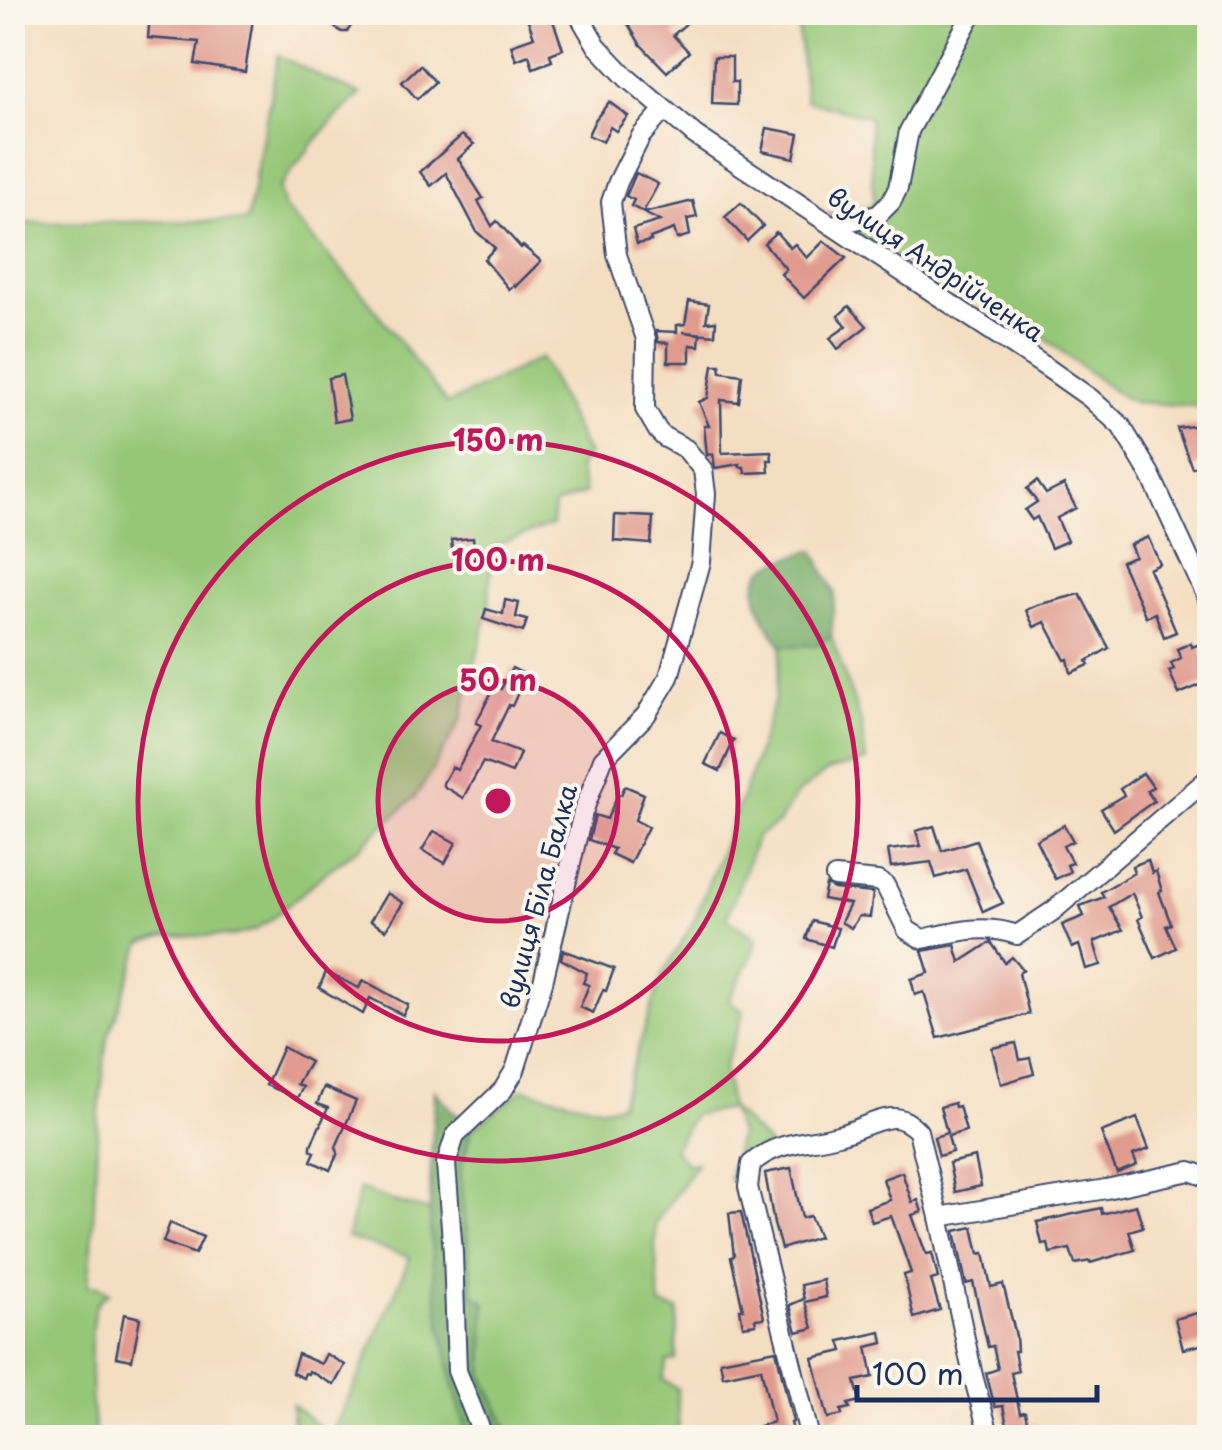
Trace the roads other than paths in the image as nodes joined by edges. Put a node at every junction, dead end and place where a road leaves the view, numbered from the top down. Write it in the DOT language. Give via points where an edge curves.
graph roads {
  1 [pos="577,12"];
  2 [pos="973,12"];
  3 [pos="664,110"];
  4 [pos="833,225"];
  5 [pos="1210,604"];
  6 [pos="1210,777"];
  7 [pos="835,878"];
  8 [pos="1210,1178"];
  9 [pos="939,1217"];
  10 [pos="484,1438"];
  11 [pos="810,1438"];
  12 [pos="990,1438"];
  1 -- 3 [label="street, вулиця Андрійченка" via="598,46"];
  2 -- 4 [label="street" via="909,131 891,202 878,214"];
  3 -- 4 [label="street, вулиця Андрійченка"];
  3 -- 10 [label="street, вулиця Біла Балка" via="641,136 611,202 617,255 646,339 646,409 658,431 686,448 702,470 701,562 669,677 646,715 602,759 515,1070 456,1136 446,1164 457,1371"];
  4 -- 5 [label="street, вулиця Андрійченка" via="1061,377 1120,426 1150,474"];
  6 -- 7 [label="street" via="1018,934 998,928 922,939 907,930 878,881"];
  8 -- 9 [label="street" via="1190,1171"];
  9 -- 11 [label="street" via="918,1131 903,1120 778,1146 750,1164 748,1187"];
  9 -- 12 [label="street"];
}
